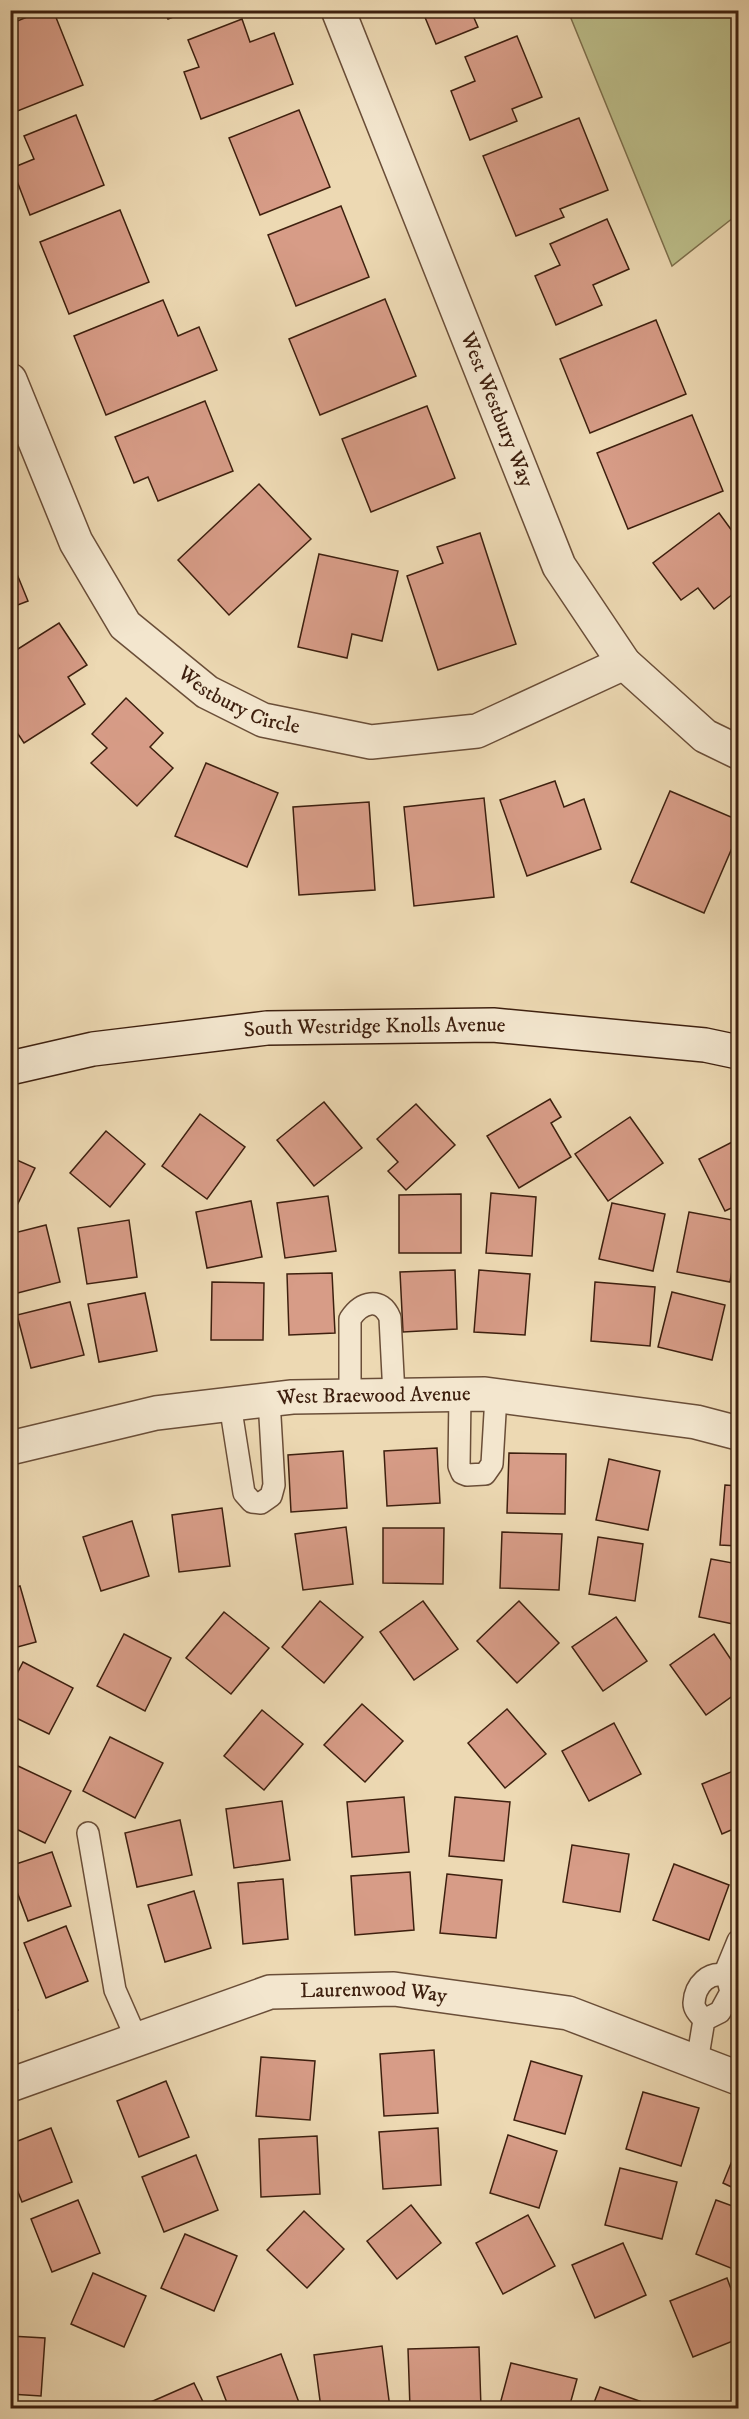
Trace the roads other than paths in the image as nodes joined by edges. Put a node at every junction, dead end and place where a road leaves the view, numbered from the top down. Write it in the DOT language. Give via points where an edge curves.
graph roads {
  1 [pos="338,10"];
  2 [pos="10,380"];
  3 [pos="624,663"];
  4 [pos="738,752"];
  5 [pos="738,1052"];
  6 [pos="10,1068"];
  7 [pos="394,1395"];
  8 [pos="460,1395"];
  9 [pos="350,1396"];
  10 [pos="496,1396"];
  11 [pos="270,1400"];
  12 [pos="230,1404"];
  13 [pos="738,1433"];
  14 [pos="10,1448"];
  15 [pos="87,1833"];
  16 [pos="738,1941"];
  17 [pos="137,2040"];
  18 [pos="697,2062"];
  19 [pos="738,2078"];
  20 [pos="10,2085"];
  1 -- 3 [label="street, West Westbury Way" via="559,566"];
  2 -- 3 [label="street, Westbury Circle" via="76,542 125,625 207,692 263,720 371,742 477,731"];
  3 -- 4 [label="street, West Westbury Way" via="705,736"];
  5 -- 6 [label="street, South Westridge Knolls Avenue" via="705,1045 493,1025 267,1028 93,1049"];
  7 -- 8 [label="street, West Braewood Avenue"];
  7 -- 9 [label="street, West Braewood Avenue"];
  7 -- 9 [label="lane" via="390,1318 380,1305 365,1305 350,1320"];
  8 -- 10 [label="street, West Braewood Avenue"];
  8 -- 10 [label="lane" via="459,1466 467,1475 485,1474 492,1464"];
  9 -- 11 [label="street, West Braewood Avenue"];
  10 -- 13 [label="street, West Braewood Avenue" via="696,1422"];
  11 -- 12 [label="street, West Braewood Avenue"];
  11 -- 12 [label="lane" via="274,1485 271,1496 261,1503 252,1502 244,1493"];
  12 -- 14 [label="street, West Braewood Avenue" via="156,1413"];
  15 -- 17 [label="lane" via="116,1990"];
  16 -- 18 [label="lane" via="724,1976 731,1992 720,2012 704,2020"];
  17 -- 18 [label="street, Laurenwood Way" via="270,1992 394,1989 568,2013"];
  17 -- 20 [label="street, Laurenwood Way"];
  18 -- 19 [label="street, Laurenwood Way"];
}
